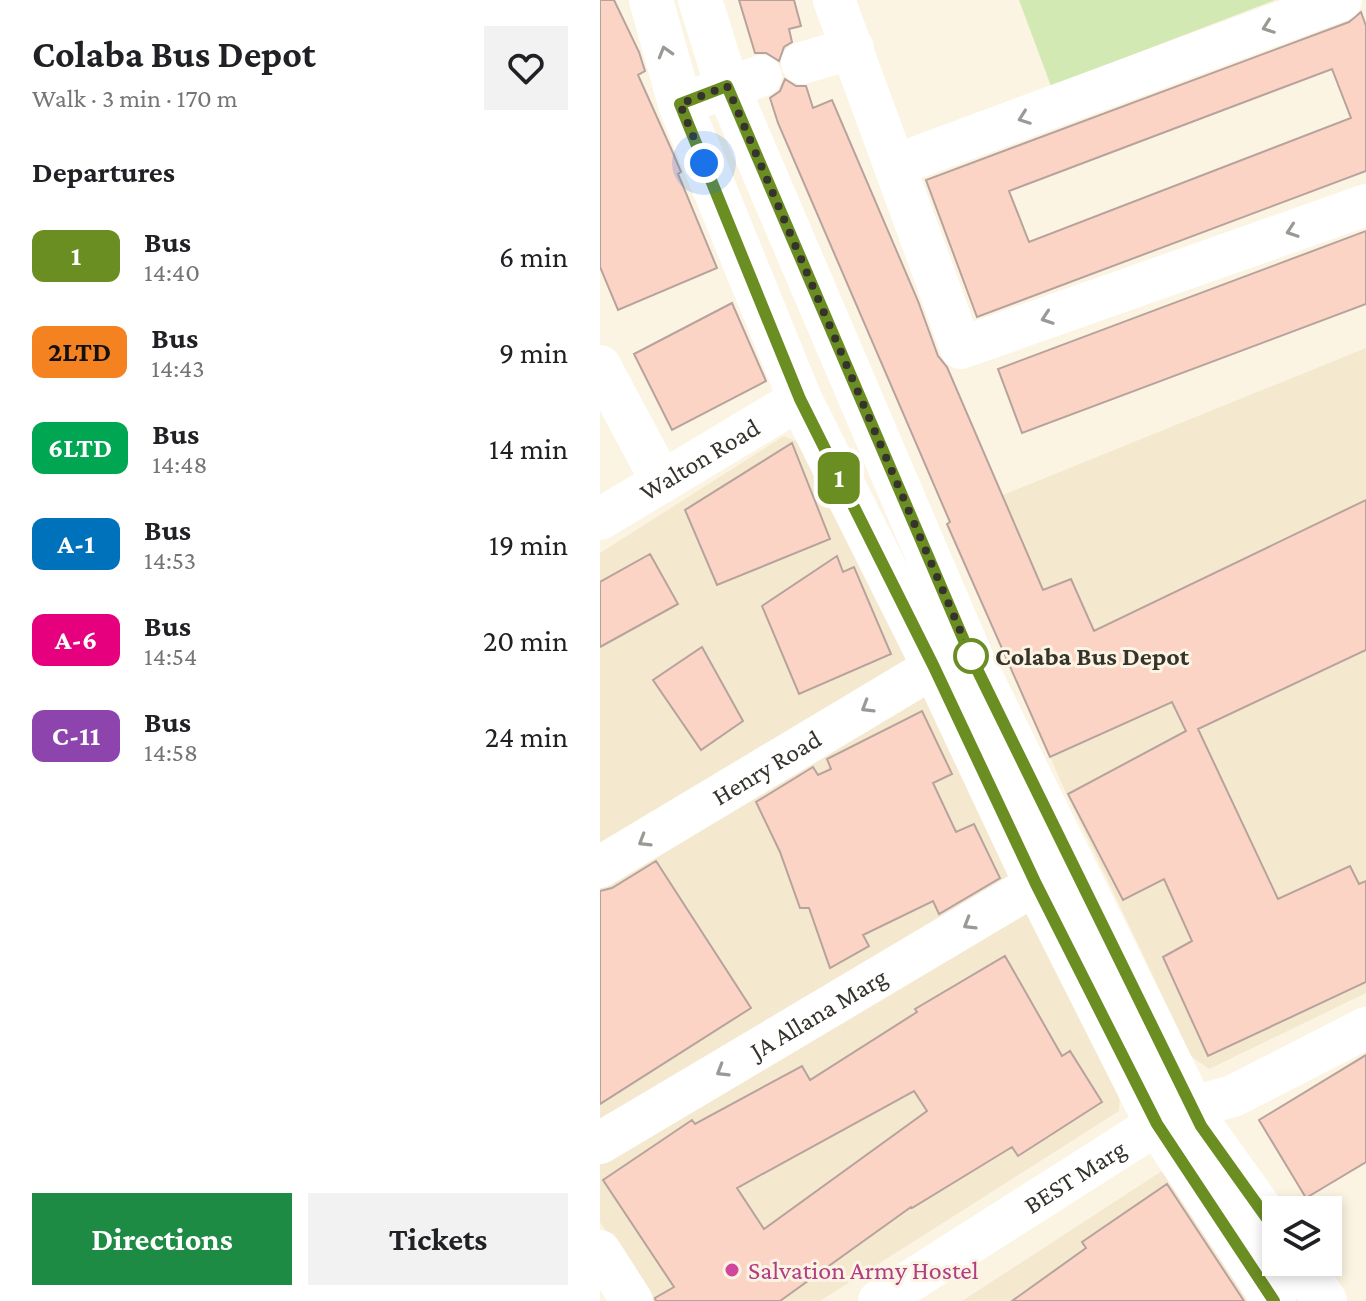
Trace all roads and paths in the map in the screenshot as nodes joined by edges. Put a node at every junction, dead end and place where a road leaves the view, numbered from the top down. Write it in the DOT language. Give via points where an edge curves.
graph roads {
  1 [pos="651,0"];
  2 [pos="700,0"];
  3 [pos="834,0"];
  4 [pos="1341,0"];
  5 [pos="1363,0"];
  6 [pos="1366,8"];
  7 [pos="853,48"];
  8 [pos="802,63"];
  9 [pos="744,81"];
  10 [pos="680,104"];
  11 [pos="896,165"];
  12 [pos="1366,205"];
  13 [pos="600,366"];
  14 [pos="800,399"];
  15 [pos="662,482"];
  16 [pos="600,519"];
  17 [pos="934,667"];
  18 [pos="600,867"];
  19 [pos="1054,875"];
  20 [pos="1366,1028"];
  21 [pos="1191,1120"];
  22 [pos="600,1143"];
  23 [pos="1262,1213"];
  24 [pos="600,1251"];
  25 [pos="1308,1276"];
  26 [pos="632,1301"];
  27 [pos="879,1301"];
  28 [pos="928,1301"];
  29 [pos="1274,1301"];
  30 [pos="1325,1301"];
  10 -- 1 [label="main road, one-way"];
  2 -- 9 [label="main road"];
  3 -- 7 [label="street"];
  4 -- 11 [label="street, one-way"];
  5 -- 6 [label="street"];
  7 -- 8 [label="street"];
  7 -- 11 [label="street"];
  9 -- 10 [label="street"];
  9 -- 19 [label="main road"];
  10 -- 14 [label="main road"];
  12 -- 11 [label="street, one-way" via="961,348"];
  13 -- 15 [label="street"];
  14 -- 15 [label="street, Walton Road"];
  14 -- 17 [label="main road"];
  15 -- 16 [label="street, Walton Road"];
  17 -- 18 [label="street, Henry Road, one-way"];
  17 -- 19 [label="main road"];
  19 -- 21 [label="main road"];
  19 -- 22 [label="street, JA Allana Marg, one-way"];
  20 -- 21 [label="street, BEST Marg"];
  21 -- 23 [label="main road"];
  21 -- 27 [label="street, BEST Marg"];
  21 -- 28 [label="street"];
  21 -- 29 [label="main road"];
  24 -- 26 [label="street"];
  25 -- 30 [label="main road"];
}
